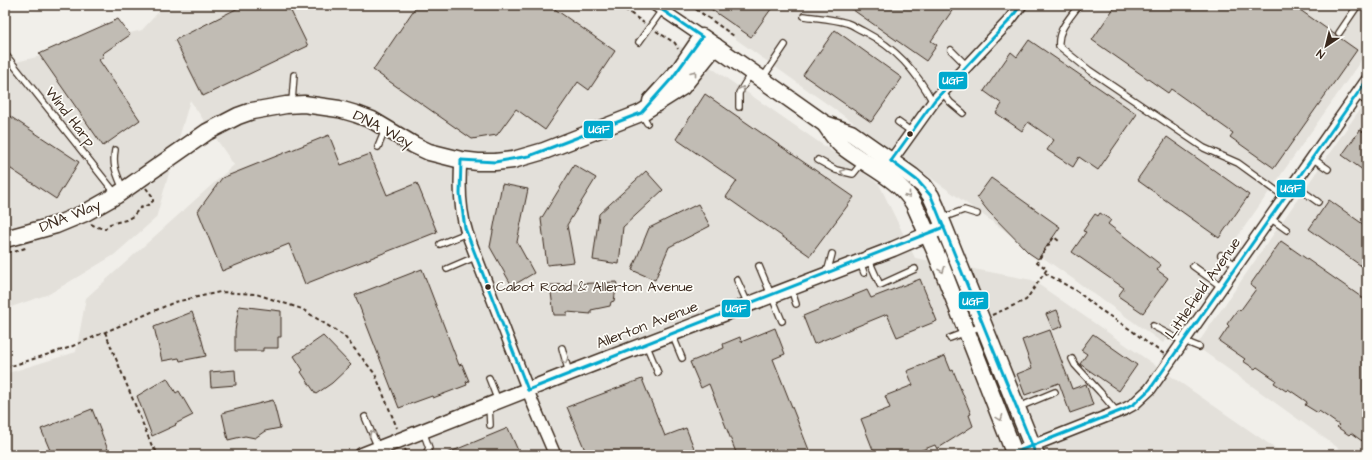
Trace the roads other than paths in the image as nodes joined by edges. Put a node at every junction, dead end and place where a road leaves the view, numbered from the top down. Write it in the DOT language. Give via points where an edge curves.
graph roads {
  1 [pos="7,5"];
  2 [pos="1021,5"];
  3 [pos="1079,5"];
  4 [pos="1358,5"];
  5 [pos="659,7"];
  6 [pos="5,13"];
  7 [pos="804,16"];
  8 [pos="1339,33"];
  9 [pos="639,42"];
  10 [pos="708,42"];
  11 [pos="785,45"];
  12 [pos="951,50"];
  13 [pos="5,54"];
  14 [pos="967,66"];
  15 [pos="294,75"];
  16 [pos="756,75"];
  17 [pos="1367,80"];
  18 [pos="942,92"];
  19 [pos="1357,95"];
  20 [pos="933,102"];
  21 [pos="1367,102"];
  22 [pos="292,105"];
  23 [pos="739,107"];
  24 [pos="964,113"];
  25 [pos="898,122"];
  26 [pos="825,124"];
  27 [pos="386,128"];
  28 [pos="912,132"];
  29 [pos="378,147"];
  30 [pos="115,150"];
  31 [pos="1312,158"];
  32 [pos="460,160"];
  33 [pos="818,160"];
  34 [pos="864,161"];
  35 [pos="891,161"];
  36 [pos="1328,169"];
  37 [pos="1294,185"];
  38 [pos="121,193"];
  39 [pos="1285,197"];
  40 [pos="1318,202"];
  41 [pos="977,214"];
  42 [pos="1270,218"];
  43 [pos="943,223"];
  44 [pos="1287,230"];
  45 [pos="467,233"];
  46 [pos="927,234"];
  47 [pos="5,239"];
  48 [pos="440,244"];
  49 [pos="832,254"];
  50 [pos="1221,255"];
  51 [pos="475,257"];
  52 [pos="863,264"];
  53 [pos="759,266"];
  54 [pos="1192,266"];
  55 [pos="1237,266"];
  56 [pos="448,269"];
  57 [pos="915,269"];
  58 [pos="827,273"];
  59 [pos="737,280"];
  60 [pos="790,287"];
  61 [pos="1222,287"];
  62 [pos="772,294"];
  63 [pos="748,304"];
  64 [pos="796,304"];
  65 [pos="782,320"];
  66 [pos="983,322"];
  67 [pos="1153,326"];
  68 [pos="966,332"];
  69 [pos="672,334"];
  70 [pos="950,338"];
  71 [pos="1184,341"];
  72 [pos="646,344"];
  73 [pos="1199,347"];
  74 [pos="562,348"];
  75 [pos="682,358"];
  76 [pos="1072,359"];
  77 [pos="570,373"];
  78 [pos="658,373"];
  79 [pos="489,378"];
  80 [pos="528,390"];
  81 [pos="1055,392"];
  82 [pos="494,404"];
  83 [pos="1016,407"];
  84 [pos="1116,412"];
  85 [pos="364,417"];
  86 [pos="490,425"];
  87 [pos="423,431"];
  88 [pos="384,448"];
  89 [pos="1034,450"];
  90 [pos="1012,454"];
  91 [pos="362,455"];
  92 [pos="425,455"];
  93 [pos="555,455"];
  1 -- 6 [label="lane"];
  2 -- 14 [label="street"];
  3 -- 39 [label="lane" via="1062,29 1058,38 1059,46 1089,70 1191,140 1238,163"];
  4 -- 8 [label="lane"];
  5 -- 9 [label="lane"];
  5 -- 10 [label="street"];
  7 -- 20 [label="lane" via="848,23 892,49 907,63"];
  10 -- 16 [label="main road"];
  10 -- 32 [label="main road, DNA Way" via="676,73 644,118 529,156 495,162"];
  11 -- 16 [label="lane"];
  12 -- 14 [label="lane"];
  13 -- 38 [label="lane, Wind Harp"];
  14 -- 18 [label="street"];
  15 -- 22 [label="lane"];
  23 -- 16 [label="lane, one-way" via="739,93"];
  16 -- 26 [label="main road"];
  17 -- 19 [label="street, Littlefield Avenue"];
  18 -- 20 [label="street"];
  18 -- 24 [label="lane"];
  19 -- 21 [label="lane"];
  19 -- 31 [label="street, Littlefield Avenue"];
  20 -- 28 [label="street"];
  22 -- 27 [label="main road, DNA Way" via="339,109"];
  22 -- 38 [label="main road, DNA Way" via="252,111 222,124"];
  25 -- 28 [label="lane"];
  26 -- 34 [label="main road" via="841,145"];
  26 -- 35 [label="main road" via="851,133"];
  27 -- 29 [label="lane"];
  27 -- 32 [label="main road, DNA Way" via="429,152"];
  28 -- 35 [label="street"];
  30 -- 38 [label="lane" via="114,170"];
  31 -- 36 [label="lane"];
  31 -- 37 [label="street, Littlefield Avenue"];
  32 -- 45 [label="street" via="459,193"];
  34 -- 33 [label="lane, one-way" via="853,174 836,170"];
  34 -- 46 [label="main road, one-way" via="905,191 914,204"];
  35 -- 43 [label="main road" via="924,186"];
  37 -- 39 [label="street, Littlefield Avenue"];
  37 -- 40 [label="lane"];
  38 -- 47 [label="main road, DNA Way" via="56,225"];
  39 -- 42 [label="street, Littlefield Avenue"];
  41 -- 43 [label="lane" via="964,210"];
  42 -- 44 [label="lane"];
  42 -- 55 [label="street, Littlefield Avenue"];
  43 -- 46 [label="street, Allerton Avenue"];
  43 -- 66 [label="main road"];
  45 -- 48 [label="lane"];
  45 -- 51 [label="street"];
  46 -- 52 [label="street, Allerton Avenue"];
  46 -- 68 [label="main road, one-way"];
  49 -- 58 [label="lane"];
  50 -- 55 [label="lane"];
  51 -- 56 [label="lane"];
  51 -- 80 [label="street"];
  52 -- 57 [label="lane" via="880,285"];
  52 -- 58 [label="street, Allerton Avenue"];
  53 -- 62 [label="lane"];
  54 -- 61 [label="lane"];
  55 -- 61 [label="street, Littlefield Avenue"];
  58 -- 60 [label="street, Allerton Avenue"];
  59 -- 63 [label="lane"];
  60 -- 62 [label="street, Allerton Avenue"];
  60 -- 64 [label="lane"];
  61 -- 71 [label="street, Littlefield Avenue"];
  62 -- 63 [label="street, Allerton Avenue"];
  62 -- 65 [label="lane"];
  63 -- 69 [label="street, Allerton Avenue"];
  66 -- 68 [label="lane"];
  66 -- 83 [label="main road"];
  67 -- 71 [label="lane"];
  68 -- 70 [label="lane"];
  68 -- 90 [label="main road, one-way"];
  69 -- 72 [label="street, Allerton Avenue"];
  69 -- 75 [label="lane"];
  71 -- 73 [label="lane"];
  71 -- 84 [label="street, Littlefield Avenue" via="1150,389 1134,404"];
  72 -- 77 [label="street, Allerton Avenue"];
  72 -- 78 [label="lane"];
  74 -- 77 [label="lane, one-way"];
  76 -- 84 [label="lane"];
  77 -- 80 [label="street, Allerton Avenue"];
  79 -- 82 [label="lane"];
  80 -- 82 [label="street, Allerton Avenue"];
  80 -- 93 [label="street"];
  81 -- 83 [label="lane"];
  82 -- 86 [label="lane"];
  82 -- 87 [label="street, Allerton Avenue"];
  83 -- 89 [label="main road"];
  84 -- 89 [label="street, Littlefield Avenue"];
  88 -- 85 [label="lane, one-way"];
  87 -- 88 [label="street, Allerton Avenue"];
  87 -- 92 [label="lane" via="429,448"];
  88 -- 91 [label="street, Allerton Avenue"];
  89 -- 90 [label="street, Littlefield Avenue"];
}
